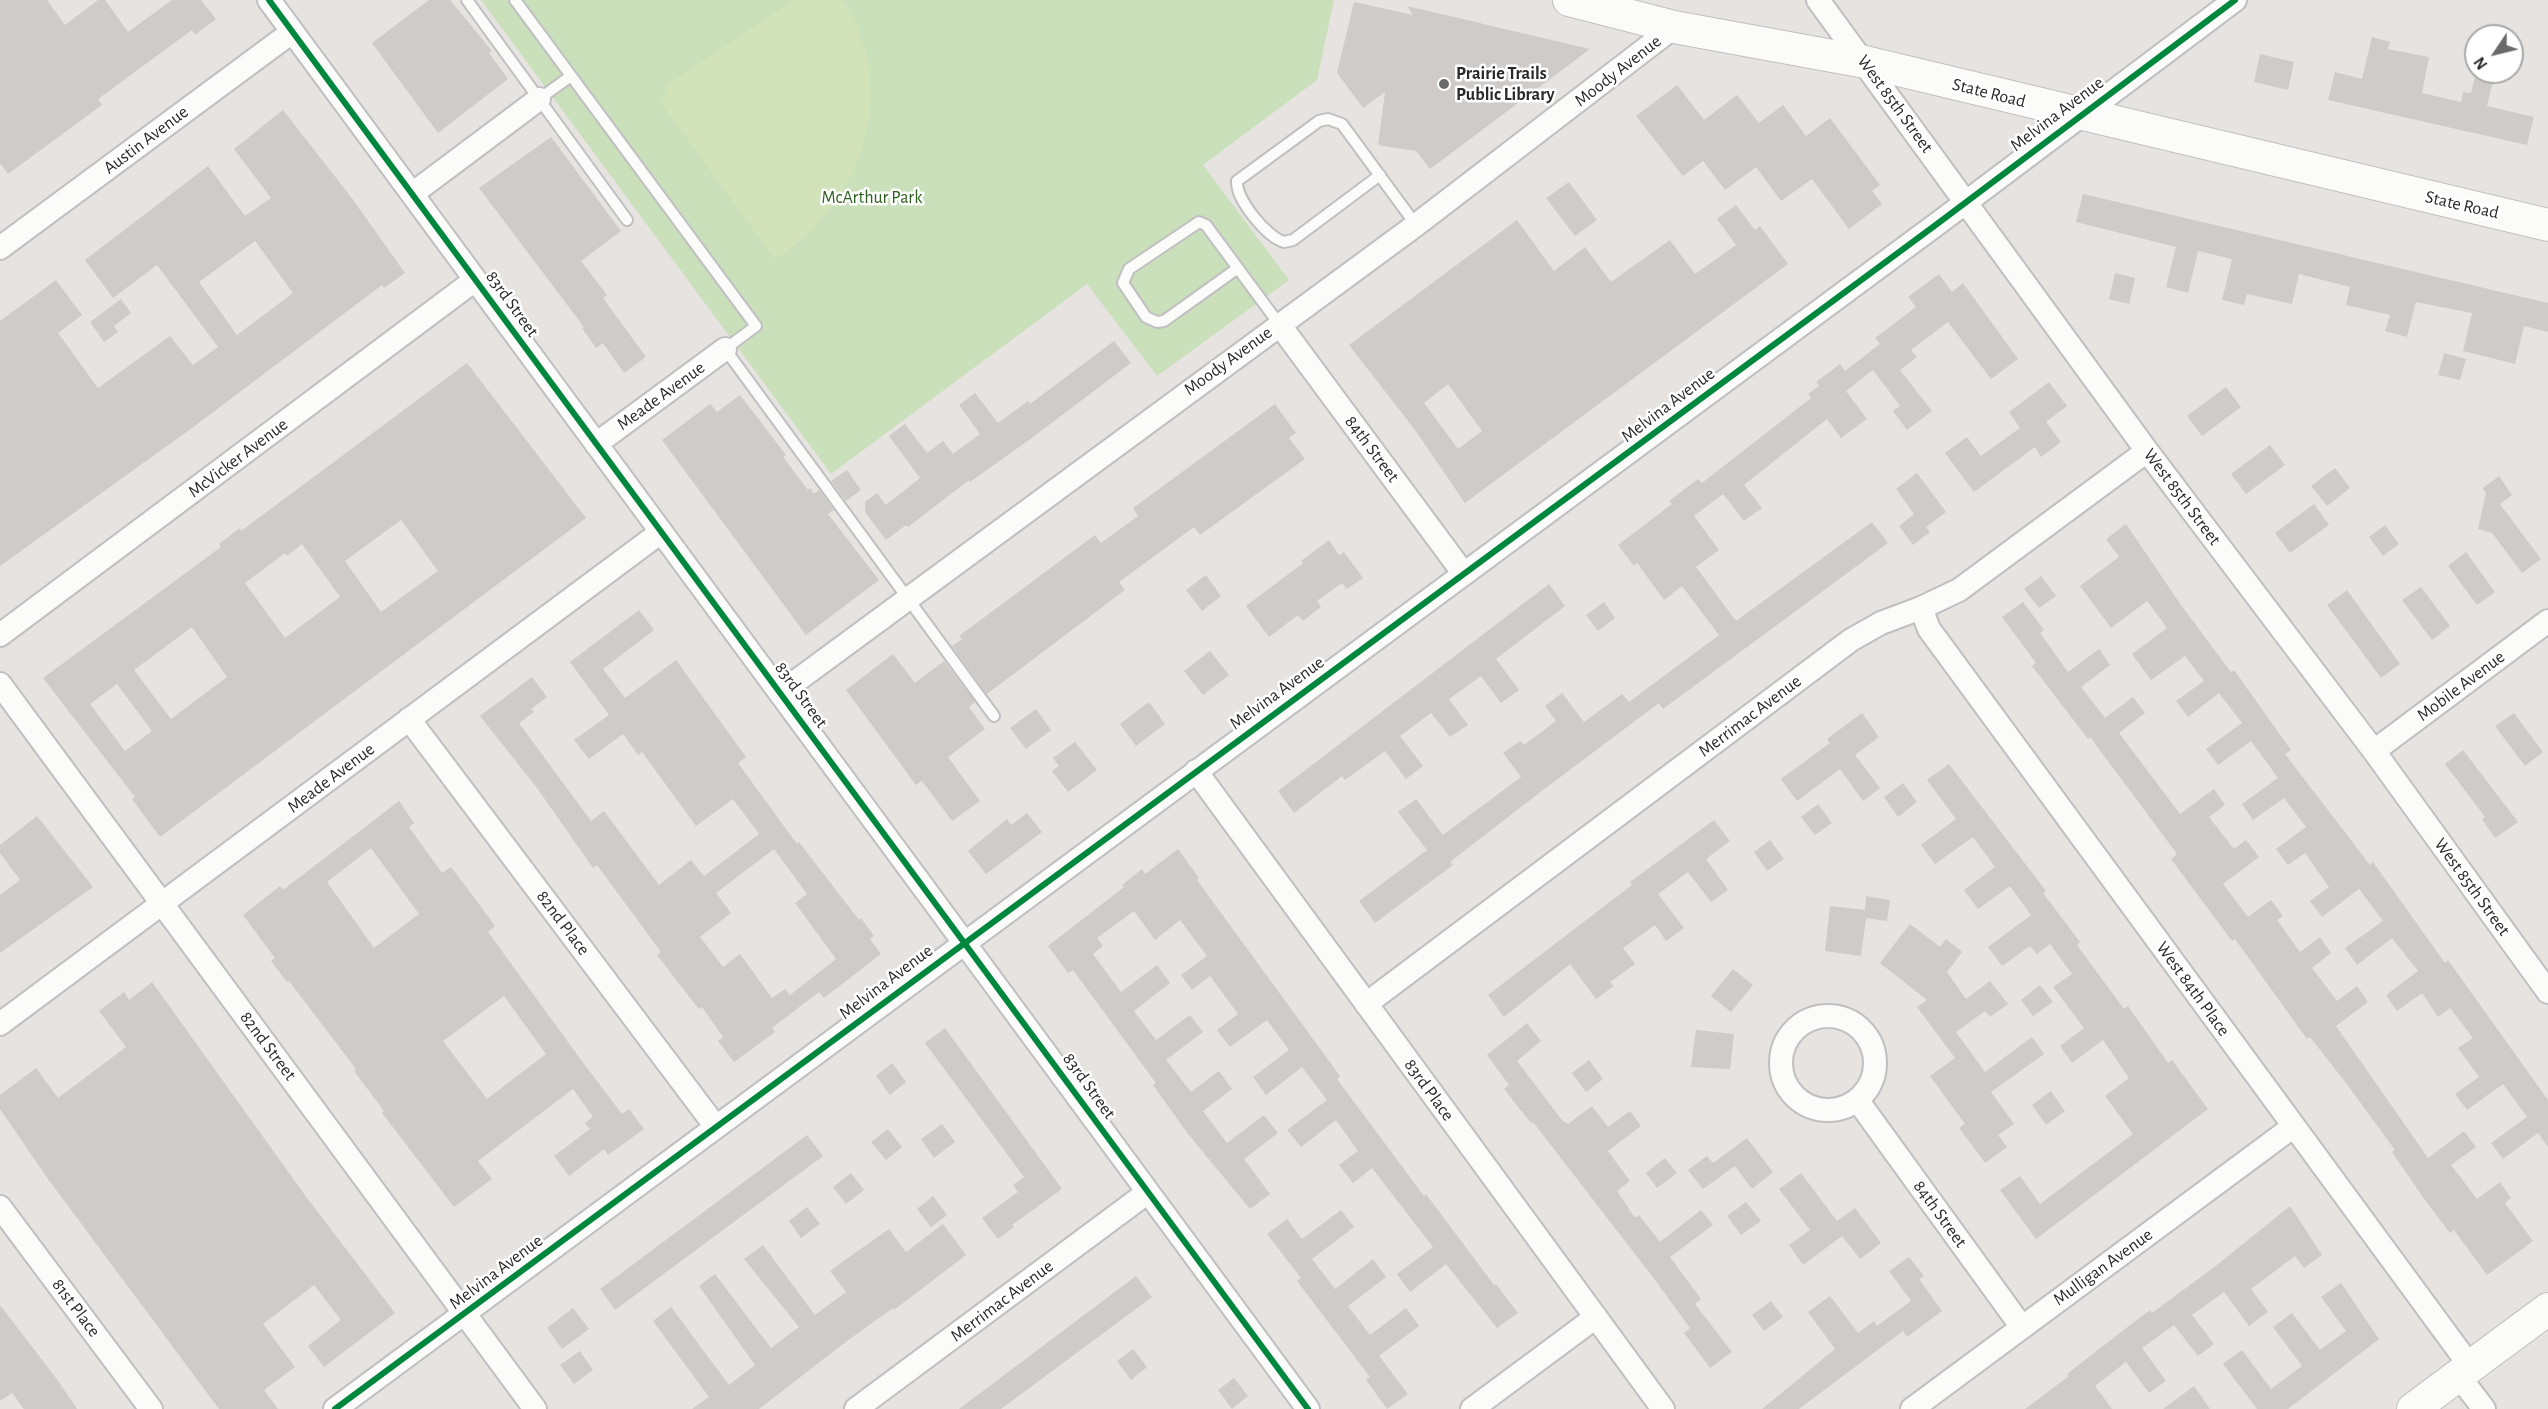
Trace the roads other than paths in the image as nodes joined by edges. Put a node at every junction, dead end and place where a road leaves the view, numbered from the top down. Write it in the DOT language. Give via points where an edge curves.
graph roads {
  1 [pos="269,0"];
  2 [pos="467,0"];
  3 [pos="515,0"];
  4 [pos="1569,0"];
  5 [pos="1818,0"];
  6 [pos="2235,0"];
  7 [pos="1674,27"];
  8 [pos="292,32"];
  9 [pos="1865,62"];
  10 [pos="571,76"];
  11 [pos="539,99"];
  12 [pos="2081,116"];
  13 [pos="1380,175"];
  14 [pos="412,194"];
  15 [pos="1966,201"];
  16 [pos="627,220"];
  17 [pos="1416,225"];
  18 [pos="2548,225"];
  19 [pos="0,248"];
  20 [pos="1238,267"];
  21 [pos="475,280"];
  22 [pos="1279,324"];
  23 [pos="725,349"];
  24 [pos="596,444"];
  25 [pos="2148,451"];
  26 [pos="661,532"];
  27 [pos="1464,574"];
  28 [pos="907,598"];
  29 [pos="1921,608"];
  30 [pos="2548,621"];
  31 [pos="0,636"];
  32 [pos="0,684"];
  33 [pos="780,693"];
  34 [pos="994,716"];
  35 [pos="409,719"];
  36 [pos="2374,751"];
  37 [pos="1196,771"];
  38 [pos="162,903"];
  39 [pos="964,942"];
  40 [pos="2548,992"];
  41 [pos="1366,1004"];
  42 [pos="0,1024"];
  43 [pos="1858,1101"];
  44 [pos="2294,1126"];
  45 [pos="716,1127"];
  46 [pos="1148,1192"];
  47 [pos="0,1207"];
  48 [pos="2548,1309"];
  49 [pos="466,1312"];
  50 [pos="1596,1317"];
  51 [pos="2021,1326"];
  52 [pos="2464,1371"];
  53 [pos="151,1409"];
  54 [pos="335,1409"];
  55 [pos="535,1409"];
  56 [pos="856,1409"];
  57 [pos="1308,1409"];
  58 [pos="1472,1409"];
  59 [pos="1663,1409"];
  60 [pos="1911,1409"];
  61 [pos="2413,1409"];
  62 [pos="2484,1409"];
  1 -- 8 [label="street, 83rd Street"];
  2 -- 11 [label="lane"];
  3 -- 10 [label="lane"];
  4 -- 7 [label="street, State Road"];
  5 -- 9 [label="street, West 85th Street"];
  6 -- 12 [label="street, Melvina Avenue"];
  7 -- 9 [label="street, State Road"];
  7 -- 17 [label="street, Moody Avenue"];
  8 -- 14 [label="street, 83rd Street"];
  8 -- 19 [label="street, Austin Avenue"];
  9 -- 12 [label="street, State Road"];
  9 -- 15 [label="street, West 85th Street"];
  10 -- 11 [label="lane"];
  10 -- 23 [label="lane" via="756,326"];
  11 -- 14 [label="street"];
  11 -- 16 [label="lane"];
  12 -- 15 [label="street, Melvina Avenue"];
  12 -- 18 [label="street, State Road"];
  13 -- 13 [label="lane" via="1342,124 1328,119 1319,121 1237,181 1237,186 1268,235 1284,242 1293,240"];
  13 -- 17 [label="lane"];
  14 -- 21 [label="street, 83rd Street"];
  15 -- 25 [label="street, West 85th Street"];
  15 -- 27 [label="street, Melvina Avenue"];
  17 -- 22 [label="street, Moody Avenue"];
  20 -- 20 [label="lane" via="1206,225 1199,222 1129,269 1123,284 1146,317 1164,321"];
  20 -- 22 [label="lane"];
  21 -- 24 [label="street, 83rd Street"];
  21 -- 31 [label="street, McVicker Avenue"];
  22 -- 27 [label="street, 84th Street"];
  22 -- 28 [label="street, Moody Avenue"];
  23 -- 24 [label="street, Meade Avenue"];
  23 -- 28 [label="lane"];
  24 -- 26 [label="street, 83rd Street"];
  25 -- 29 [label="street, Merrimac Avenue" via="1959,590"];
  25 -- 36 [label="street, West 85th Street"];
  26 -- 33 [label="street, 83rd Street"];
  26 -- 35 [label="street, Meade Avenue"];
  27 -- 37 [label="street, Melvina Avenue"];
  28 -- 33 [label="street, Moody Avenue"];
  28 -- 34 [label="lane"];
  29 -- 41 [label="street, Merrimac Avenue" via="1851,640"];
  29 -- 44 [label="street, West 84th Place" via="1929,629"];
  30 -- 36 [label="street, Mobile Avenue"];
  32 -- 38 [label="street, 82nd Street"];
  33 -- 39 [label="street, 83rd Street"];
  35 -- 38 [label="street, Meade Avenue"];
  35 -- 45 [label="street, 82nd Place"];
  36 -- 40 [label="street, West 85th Street"];
  37 -- 39 [label="street, Melvina Avenue"];
  37 -- 41 [label="street, 83rd Place"];
  38 -- 42 [label="street, Meade Avenue"];
  38 -- 49 [label="street, 82nd Street"];
  39 -- 45 [label="street, Melvina Avenue"];
  39 -- 46 [label="street, 83rd Street"];
  41 -- 50 [label="street, 83rd Place"];
  43 -- 43 [label="street" via="1867,1091 1876,1065 1874,1052 1860,1029 1836,1017 1815,1018 1797,1027 1782,1052 1784,1081 1792,1093 1809,1106 1830,1111"];
  43 -- 51 [label="street, 84th Street"];
  44 -- 51 [label="street, Mulligan Avenue"];
  44 -- 52 [label="street, West 84th Place"];
  45 -- 49 [label="street, Melvina Avenue"];
  46 -- 56 [label="street, Merrimac Avenue"];
  46 -- 57 [label="street, 83rd Street"];
  47 -- 53 [label="street, 81st Place"];
  48 -- 52 [label="street"];
  49 -- 54 [label="street, Melvina Avenue"];
  49 -- 55 [label="street, 82nd Street"];
  50 -- 58 [label="street"];
  50 -- 59 [label="street, 83rd Place"];
  51 -- 60 [label="street, Mulligan Avenue"];
  52 -- 61 [label="street"];
  52 -- 62 [label="street, West 84th Place"];
}
